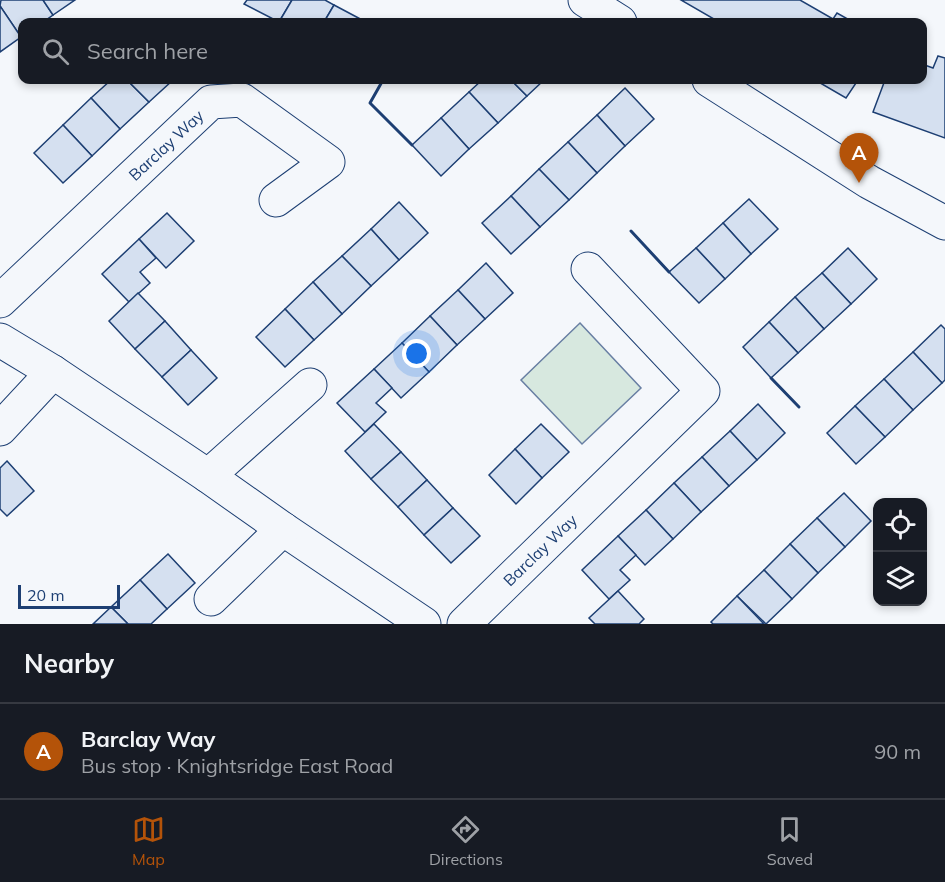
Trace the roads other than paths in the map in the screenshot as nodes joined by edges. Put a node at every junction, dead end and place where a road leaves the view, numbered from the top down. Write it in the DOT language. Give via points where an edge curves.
graph roads {
  1 [pos="585,0"];
  2 [pos="614,18"];
  3 [pos="715,84"];
  4 [pos="276,200"];
  5 [pos="945,223"];
  6 [pos="588,269"];
  7 [pos="0,301"];
  8 [pos="0,340"];
  9 [pos="53,372"];
  10 [pos="310,385"];
  11 [pos="0,429"];
  12 [pos="208,476"];
  13 [pos="283,529"];
  14 [pos="212,599"];
  15 [pos="424,624"];
  16 [pos="464,624"];
  1 -- 2 [label="street"];
  3 -- 5 [label="street" via="869,182"];
  4 -- 7 [label="street, Barclay Way" via="328,162 242,100 211,102"];
  6 -- 16 [label="street, Barclay Way" via="703,391"];
  8 -- 9 [label="street"];
  9 -- 11 [label="street"];
  9 -- 12 [label="street"];
  10 -- 12 [label="street"];
  12 -- 13 [label="street"];
  13 -- 14 [label="street"];
  13 -- 15 [label="street"];
}
